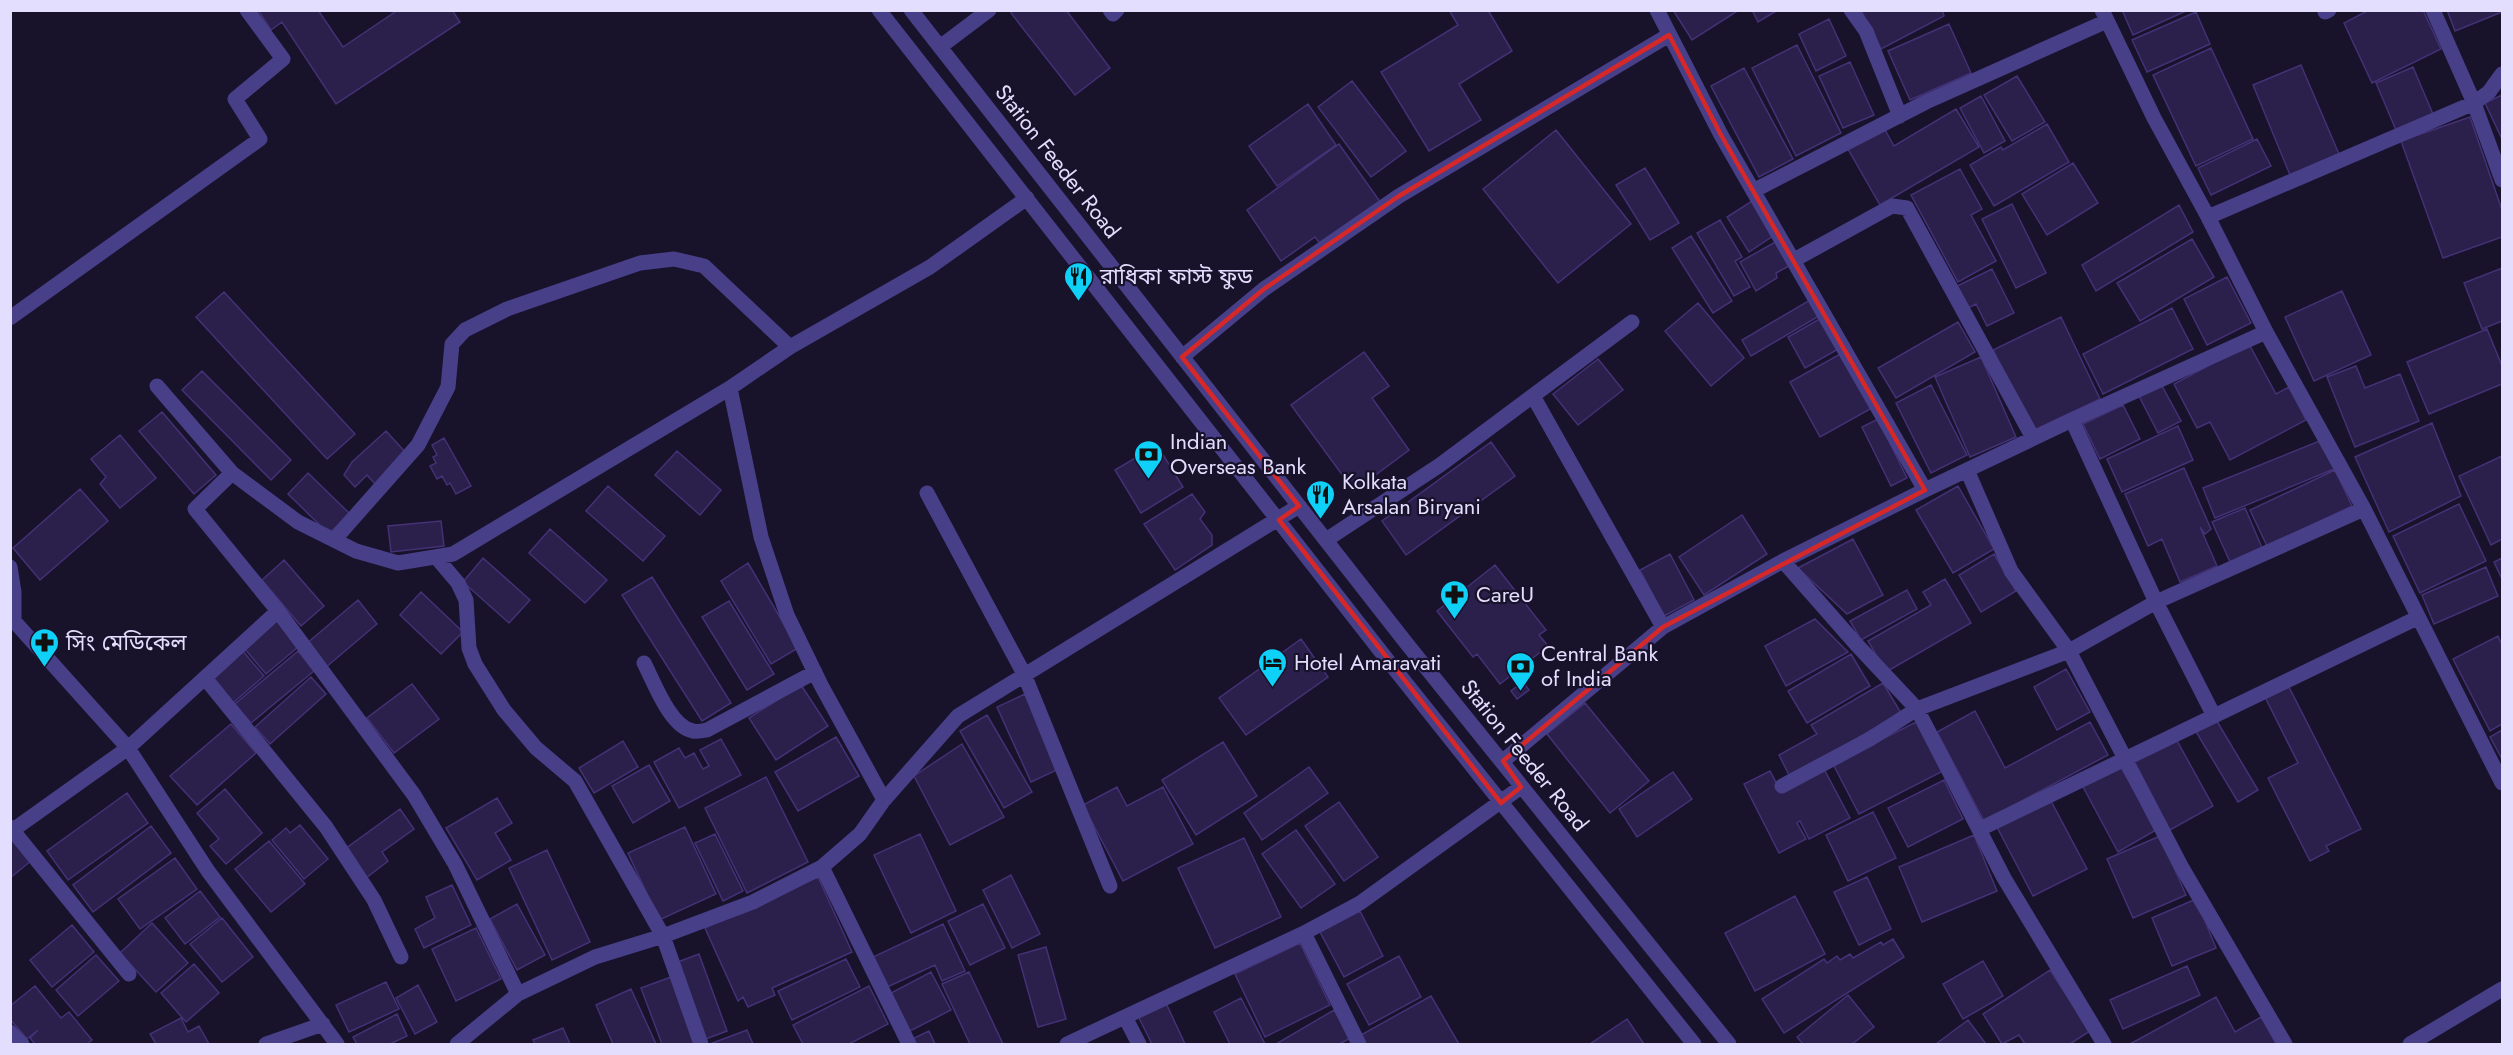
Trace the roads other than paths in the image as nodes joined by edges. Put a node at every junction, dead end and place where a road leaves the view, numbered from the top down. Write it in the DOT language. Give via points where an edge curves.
graph roads {
  1 [pos="247,10"];
  2 [pos="879,10"];
  3 [pos="911,10"];
  4 [pos="989,10"];
  5 [pos="1110,10"];
  6 [pos="1117,10"];
  7 [pos="1657,10"];
  8 [pos="1851,10"];
  9 [pos="2433,10"];
  10 [pos="2105,16"];
  11 [pos="1669,35"];
  12 [pos="940,47"];
  13 [pos="2502,74"];
  14 [pos="2474,103"];
  15 [pos="1900,116"];
  16 [pos="2502,180"];
  17 [pos="1753,191"];
  18 [pos="1027,198"];
  19 [pos="2208,217"];
  20 [pos="1794,260"];
  21 [pos="10,318"];
  22 [pos="1632,322"];
  23 [pos="2266,332"];
  24 [pos="790,348"];
  25 [pos="1182,357"];
  26 [pos="157,386"];
  27 [pos="730,388"];
  28 [pos="1533,396"];
  29 [pos="2072,420"];
  30 [pos="2033,438"];
  31 [pos="1967,470"];
  32 [pos="232,472"];
  33 [pos="1925,490"];
  34 [pos="927,494"];
  35 [pos="1299,506"];
  36 [pos="2364,509"];
  37 [pos="1279,520"];
  38 [pos="334,540"];
  39 [pos="1326,540"];
  40 [pos="436,557"];
  41 [pos="1782,561"];
  42 [pos="10,567"];
  43 [pos="2156,602"];
  44 [pos="278,611"];
  45 [pos="2417,618"];
  46 [pos="12,620"];
  47 [pos="1663,627"];
  48 [pos="2069,651"];
  49 [pos="644,663"];
  50 [pos="815,672"];
  51 [pos="1024,674"];
  52 [pos="205,678"];
  53 [pos="1917,709"];
  54 [pos="2214,716"];
  55 [pos="128,748"];
  56 [pos="2124,759"];
  57 [pos="1503,761"];
  58 [pos="2502,783"];
  59 [pos="1782,786"];
  60 [pos="1521,787"];
  61 [pos="884,800"];
  62 [pos="1501,803"];
  63 [pos="11,828"];
  64 [pos="1980,829"];
  65 [pos="822,867"];
  66 [pos="1110,886"];
  67 [pos="1304,933"];
  68 [pos="663,936"];
  69 [pos="401,957"];
  70 [pos="129,974"];
  71 [pos="2502,989"];
  72 [pos="518,994"];
  73 [pos="1125,1017"];
  74 [pos="323,1024"];
  75 [pos="10,1032"];
  76 [pos="22,1044"];
  77 [pos="266,1044"];
  78 [pos="337,1044"];
  79 [pos="457,1044"];
  80 [pos="701,1044"];
  81 [pos="909,1044"];
  82 [pos="1067,1044"];
  83 [pos="1139,1044"];
  84 [pos="1359,1044"];
  85 [pos="1694,1044"];
  86 [pos="1729,1044"];
  87 [pos="2104,1044"];
  88 [pos="2285,1044"];
  89 [pos="2410,1044"];
  1 -- 21 [label="street" via="283,59 235,99 260,139"];
  2 -- 18 [label="street"];
  3 -- 12 [label="street, Station Feeder Road"];
  4 -- 12 [label="street"];
  5 -- 6 [label="street" via="1113,14"];
  7 -- 11 [label="street"];
  8 -- 15 [label="street" via="1866,31"];
  9 -- 14 [label="street"];
  10 -- 15 [label="street"];
  10 -- 19 [label="street"];
  11 -- 17 [label="street"];
  11 -- 25 [label="street" via="1399,196 1263,289"];
  12 -- 25 [label="street, Station Feeder Road"];
  13 -- 14 [label="street" via="2489,92"];
  14 -- 16 [label="street"];
  14 -- 19 [label="street"];
  15 -- 17 [label="street"];
  17 -- 20 [label="street"];
  18 -- 24 [label="street" via="930,267"];
  18 -- 37 [label="street"];
  19 -- 23 [label="street"];
  20 -- 30 [label="street" via="1892,206 1906,208"];
  20 -- 33 [label="street"];
  22 -- 28 [label="street"];
  23 -- 29 [label="street"];
  23 -- 36 [label="street"];
  24 -- 27 [label="street"];
  24 -- 38 [label="street" via="704,266 674,259 640,263 507,309 465,330 452,344 448,387 418,446"];
  25 -- 35 [label="street, Station Feeder Road"];
  26 -- 32 [label="street"];
  27 -- 40 [label="street" via="453,554"];
  27 -- 50 [label="street" via="761,537 787,615"];
  28 -- 39 [label="street" via="1440,465"];
  28 -- 47 [label="street"];
  29 -- 30 [label="street"];
  29 -- 43 [label="street"];
  30 -- 31 [label="street"];
  31 -- 33 [label="street"];
  31 -- 48 [label="street" via="2011,571"];
  32 -- 38 [label="street" via="298,522"];
  32 -- 44 [label="street" via="195,509"];
  33 -- 41 [label="street"];
  34 -- 51 [label="street"];
  35 -- 37 [label="street"];
  35 -- 39 [label="street, Station Feeder Road"];
  36 -- 43 [label="street"];
  36 -- 45 [label="street"];
  37 -- 51 [label="street"];
  37 -- 62 [label="street"];
  38 -- 40 [label="street" via="398,563"];
  39 -- 57 [label="street, Station Feeder Road"];
  40 -- 68 [label="street" via="458,583 466,600 469,648 475,664 504,710 536,748 576,781"];
  41 -- 47 [label="street"];
  41 -- 53 [label="street"];
  42 -- 46 [label="street" via="14,592"];
  43 -- 48 [label="street"];
  43 -- 54 [label="street"];
  44 -- 52 [label="street"];
  44 -- 72 [label="street" via="414,795 455,864"];
  45 -- 54 [label="street"];
  45 -- 58 [label="street"];
  46 -- 55 [label="street"];
  47 -- 57 [label="street"];
  48 -- 53 [label="street"];
  48 -- 56 [label="street"];
  49 -- 50 [label="street" via="670,714 681,727 694,732 707,730"];
  50 -- 61 [label="street"];
  51 -- 61 [label="street" via="958,716"];
  51 -- 66 [label="street"];
  52 -- 55 [label="street"];
  52 -- 69 [label="street" via="326,827 374,900"];
  53 -- 59 [label="street"];
  53 -- 64 [label="street"];
  54 -- 56 [label="street"];
  55 -- 63 [label="street"];
  55 -- 74 [label="street" via="208,871"];
  56 -- 64 [label="street"];
  56 -- 88 [label="street" via="2181,866"];
  57 -- 60 [label="street, Station Feeder Road"];
  60 -- 62 [label="street"];
  60 -- 86 [label="street, Station Feeder Road"];
  61 -- 65 [label="street" via="860,834"];
  62 -- 67 [label="street" via="1360,903"];
  62 -- 85 [label="street"];
  63 -- 70 [label="street"];
  64 -- 87 [label="street" via="2004,878"];
  65 -- 68 [label="street" via="753,902"];
  65 -- 81 [label="street"];
  67 -- 73 [label="street"];
  67 -- 84 [label="street"];
  68 -- 72 [label="street" via="595,957"];
  68 -- 80 [label="street"];
  71 -- 89 [label="street"];
  72 -- 79 [label="street"];
  73 -- 82 [label="street"];
  73 -- 83 [label="street"];
  74 -- 77 [label="street"];
  74 -- 78 [label="street"];
  75 -- 76 [label="street"];
}
